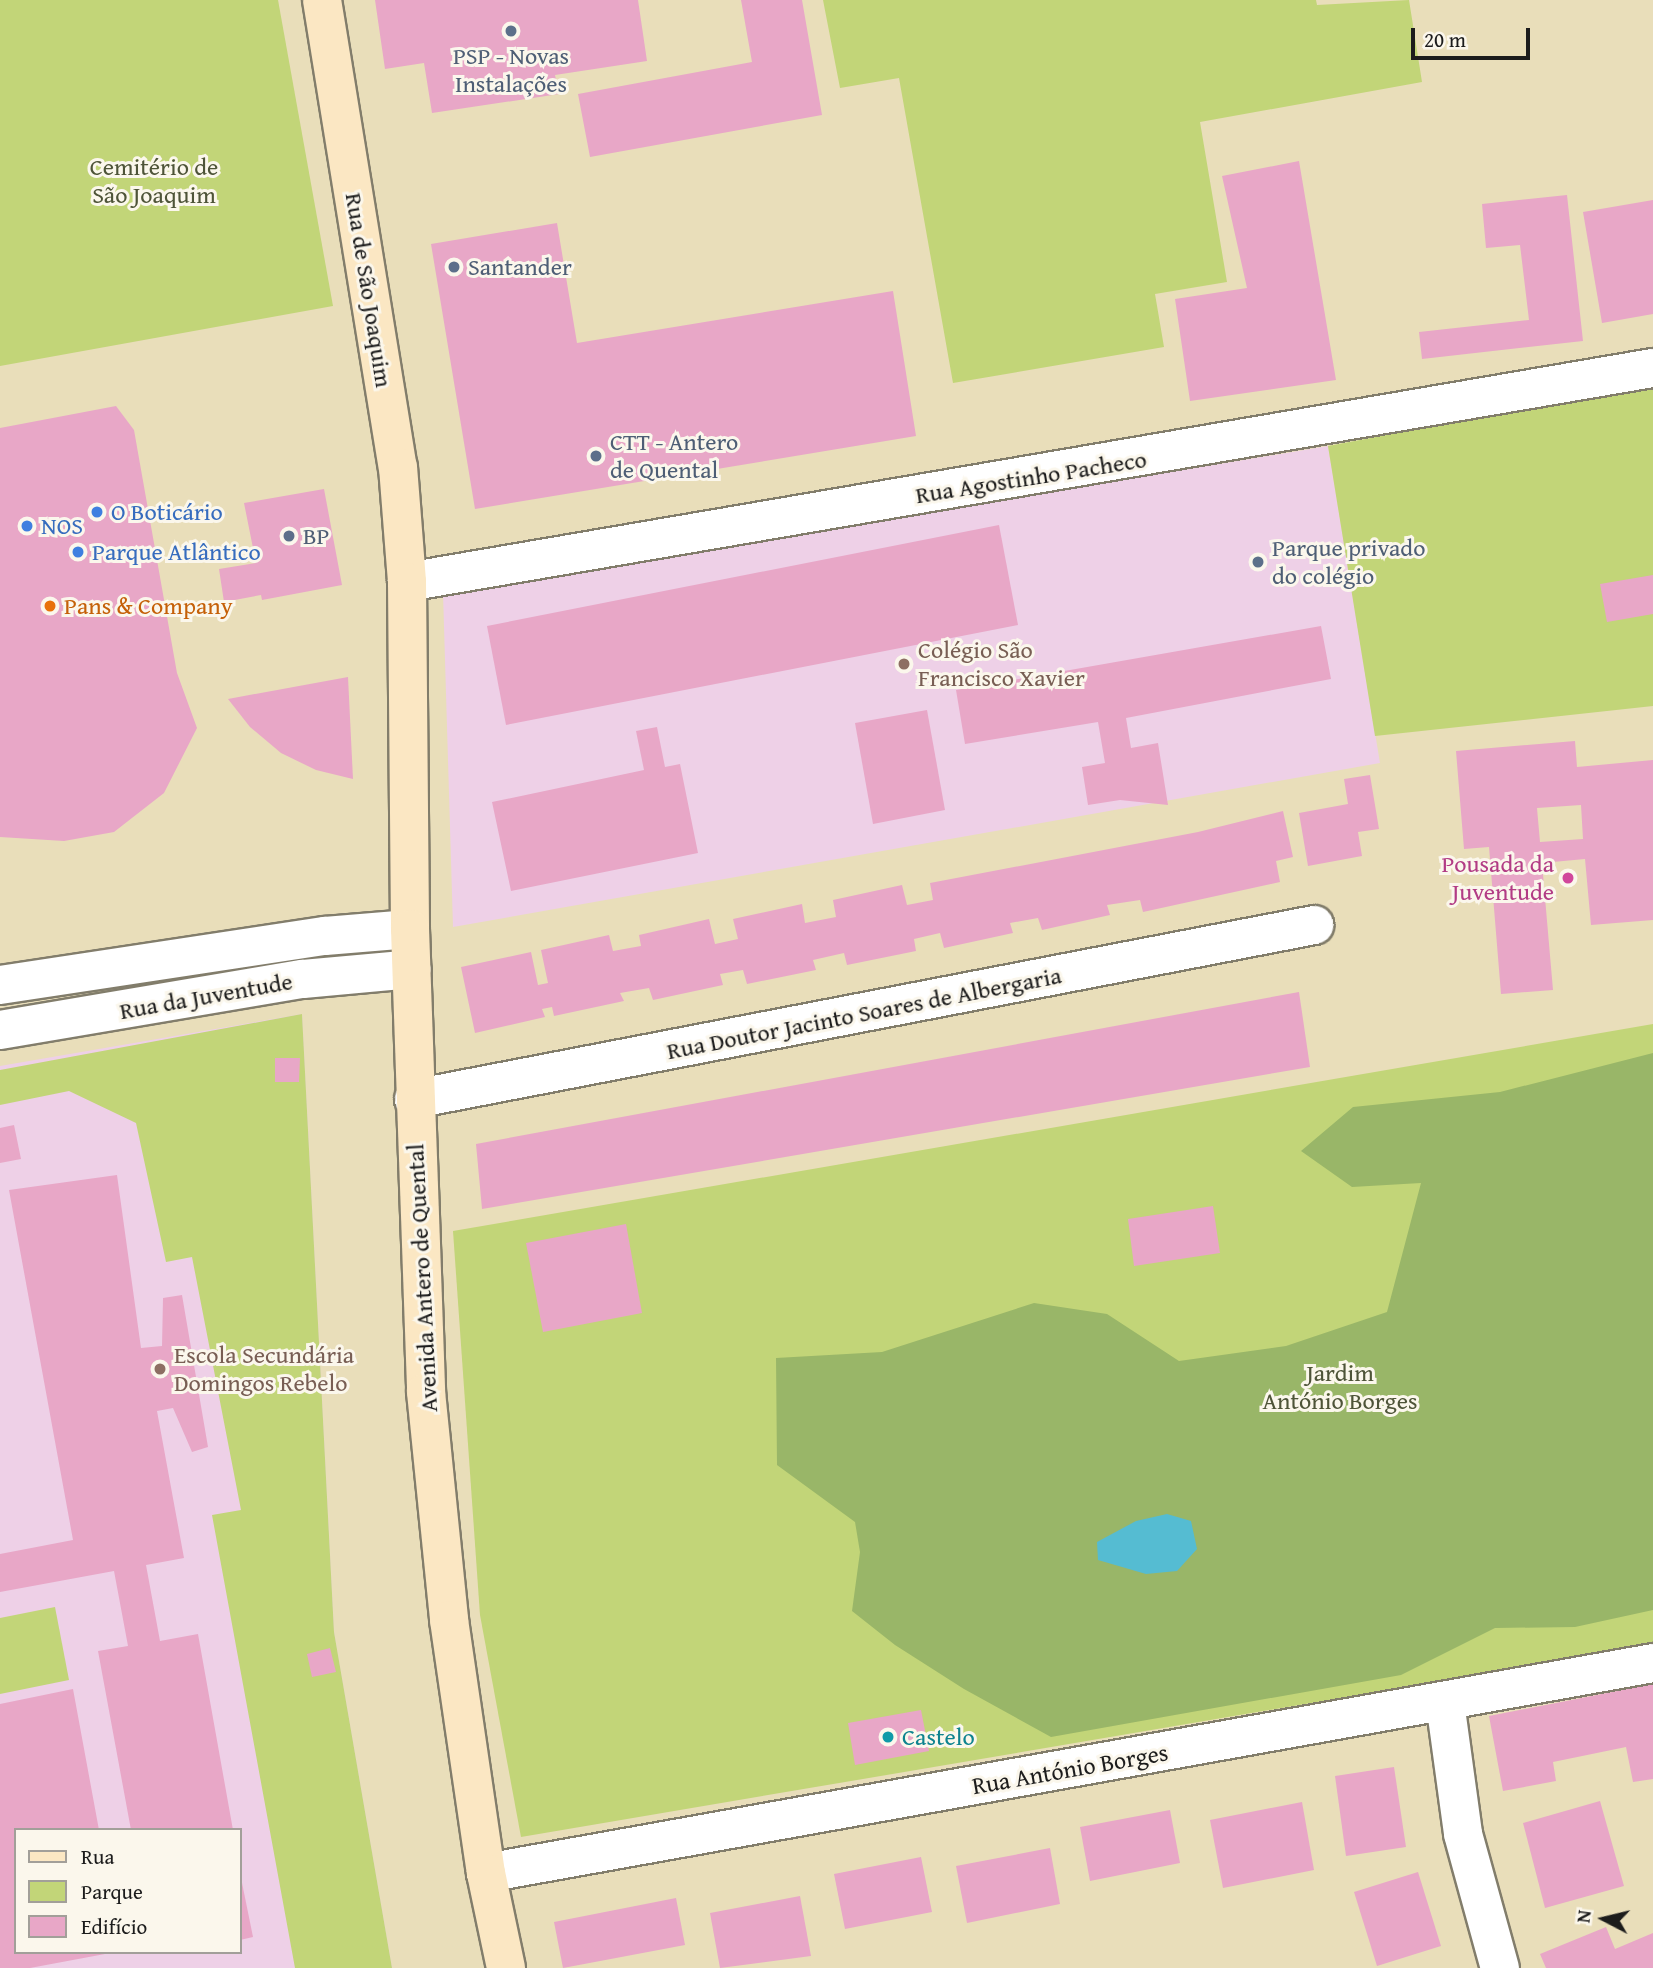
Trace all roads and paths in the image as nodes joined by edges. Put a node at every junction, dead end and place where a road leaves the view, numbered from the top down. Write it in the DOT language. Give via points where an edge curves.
graph roads {
  1 [pos="322,0"];
  2 [pos="1653,368"];
  3 [pos="407,582"];
  4 [pos="1314,925"];
  5 [pos="410,929"];
  6 [pos="412,969"];
  7 [pos="0,985"];
  8 [pos="0,1030"];
  9 [pos="414,1099"];
  10 [pos="1653,1663"];
  11 [pos="1445,1702"];
  12 [pos="486,1872"];
  13 [pos="506,1968"];
  14 [pos="1500,1968"];
  1 -- 3 [label="main road, Rua de São Joaquim" via="398,467"];
  2 -- 3 [label="street, Rua Agostinho Pacheco"];
  3 -- 5 [label="main road, Avenida Antero de Quental"];
  4 -- 9 [label="street, Rua Doutor Jacinto Soares de Albergaria"];
  5 -- 6 [label="main road, Avenida Antero de Quental"];
  5 -- 7 [label="street, Rua da Juventude" via="325,936"];
  6 -- 8 [label="street, Rua da Juventude" via="303,979"];
  6 -- 9 [label="main road, Avenida Antero de Quental"];
  9 -- 12 [label="main road, Avenida Antero de Quental" via="433,1484"];
  10 -- 11 [label="street, Rua António Borges"];
  11 -- 12 [label="street, Rua António Borges"];
  11 -- 14 [label="street" via="1463,1834"];
  12 -- 13 [label="main road, Avenida Antero de Quental"];
}
